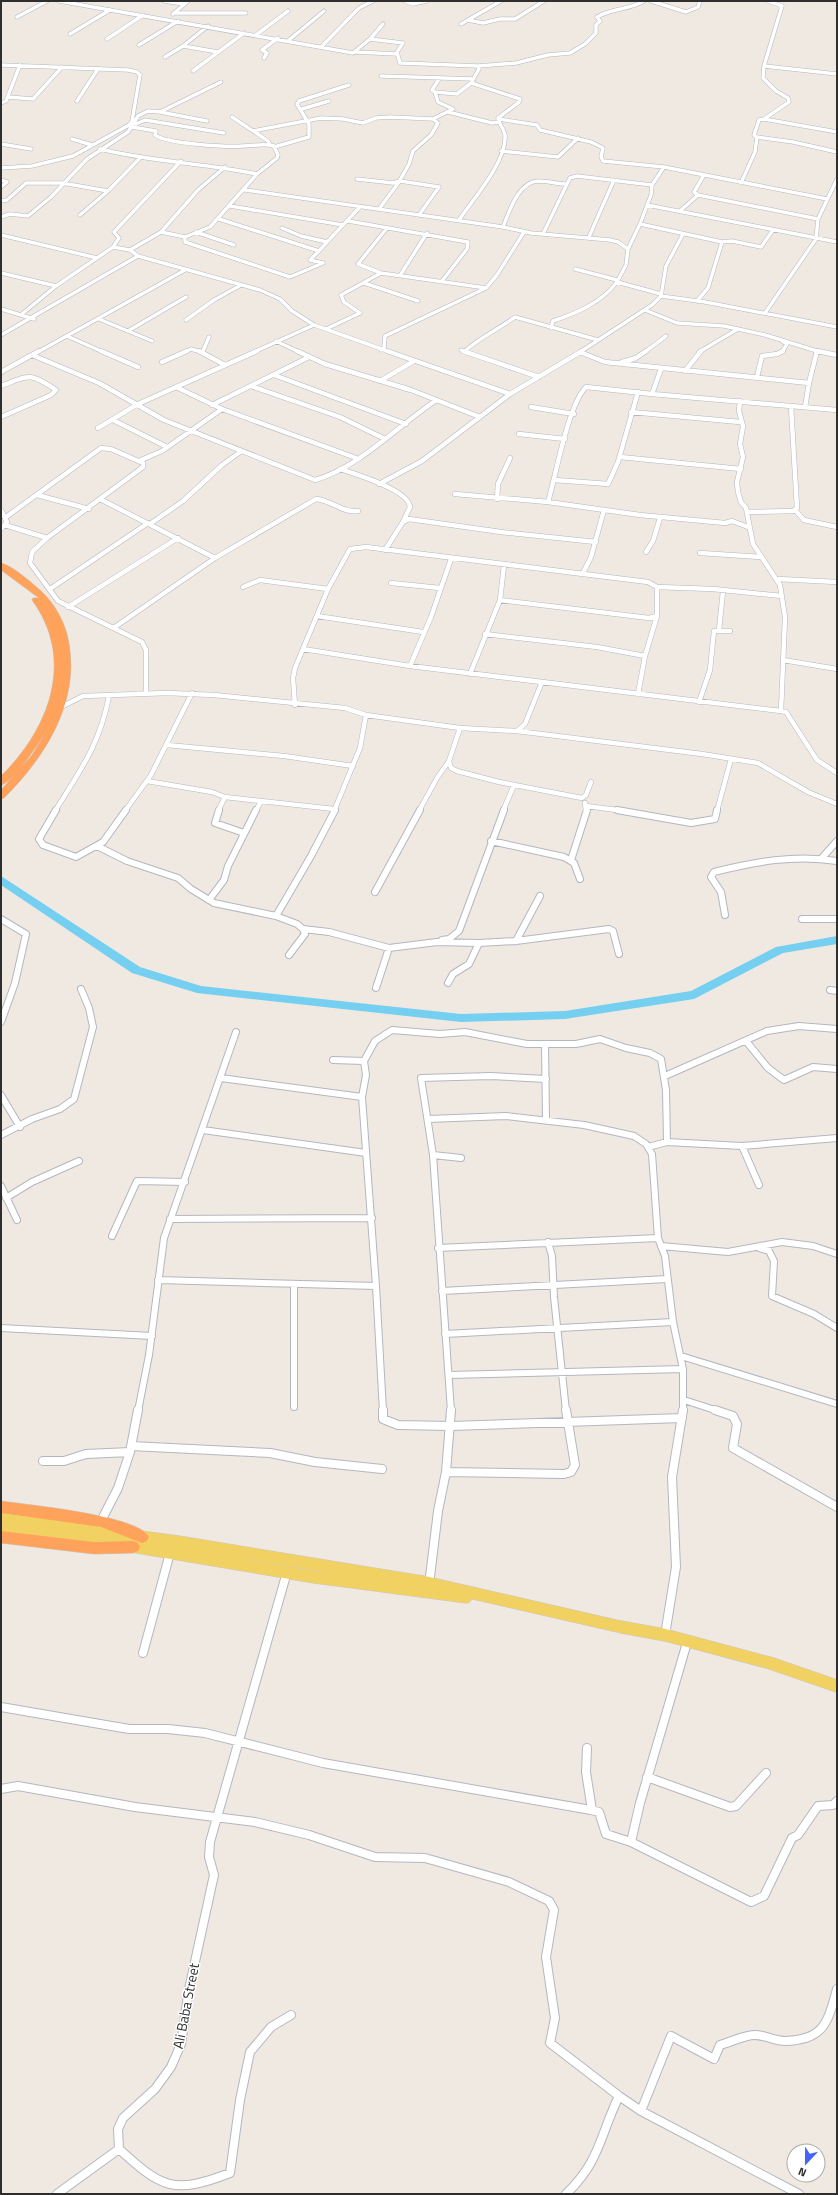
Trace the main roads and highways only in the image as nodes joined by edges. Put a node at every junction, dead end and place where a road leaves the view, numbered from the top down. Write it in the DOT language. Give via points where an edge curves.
graph roads {
  1 [pos="1,566"];
  2 [pos="1,573"];
  3 [pos="1,782"];
  4 [pos="1,796"];
  5 [pos="1,1502"];
  6 [pos="1,1507"];
  7 [pos="18,1509"];
  8 [pos="1,1518"];
  9 [pos="1,1527"];
  10 [pos="1,1537"];
  11 [pos="138,1542"];
  12 [pos="430,1587"];
  13 [pos="837,1686"];
  14 [pos="837,1693"];
  1 -- 4 [label="highway" via="51,608 66,646 67,668 61,707 44,742 28,767"];
  2 -- 3 [label="highway" via="31,595 43,610 58,647 60,669 55,698 36,741"];
  5 -- 7 [label="highway"];
  6 -- 7 [label="highway"];
  7 -- 11 [label="highway" via="101,1521 123,1528"];
  8 -- 11 [label="main road"];
  9 -- 11 [label="main road" via="95,1540"];
  10 -- 11 [label="highway" via="94,1548"];
  11 -- 12 [label="main road" via="237,1550"];
  11 -- 12 [label="main road" via="170,1553 287,1572"];
  12 -- 13 [label="main road" via="536,1606 665,1635 770,1664"];
  12 -- 14 [label="main road" via="537,1610 772,1668"];
}
